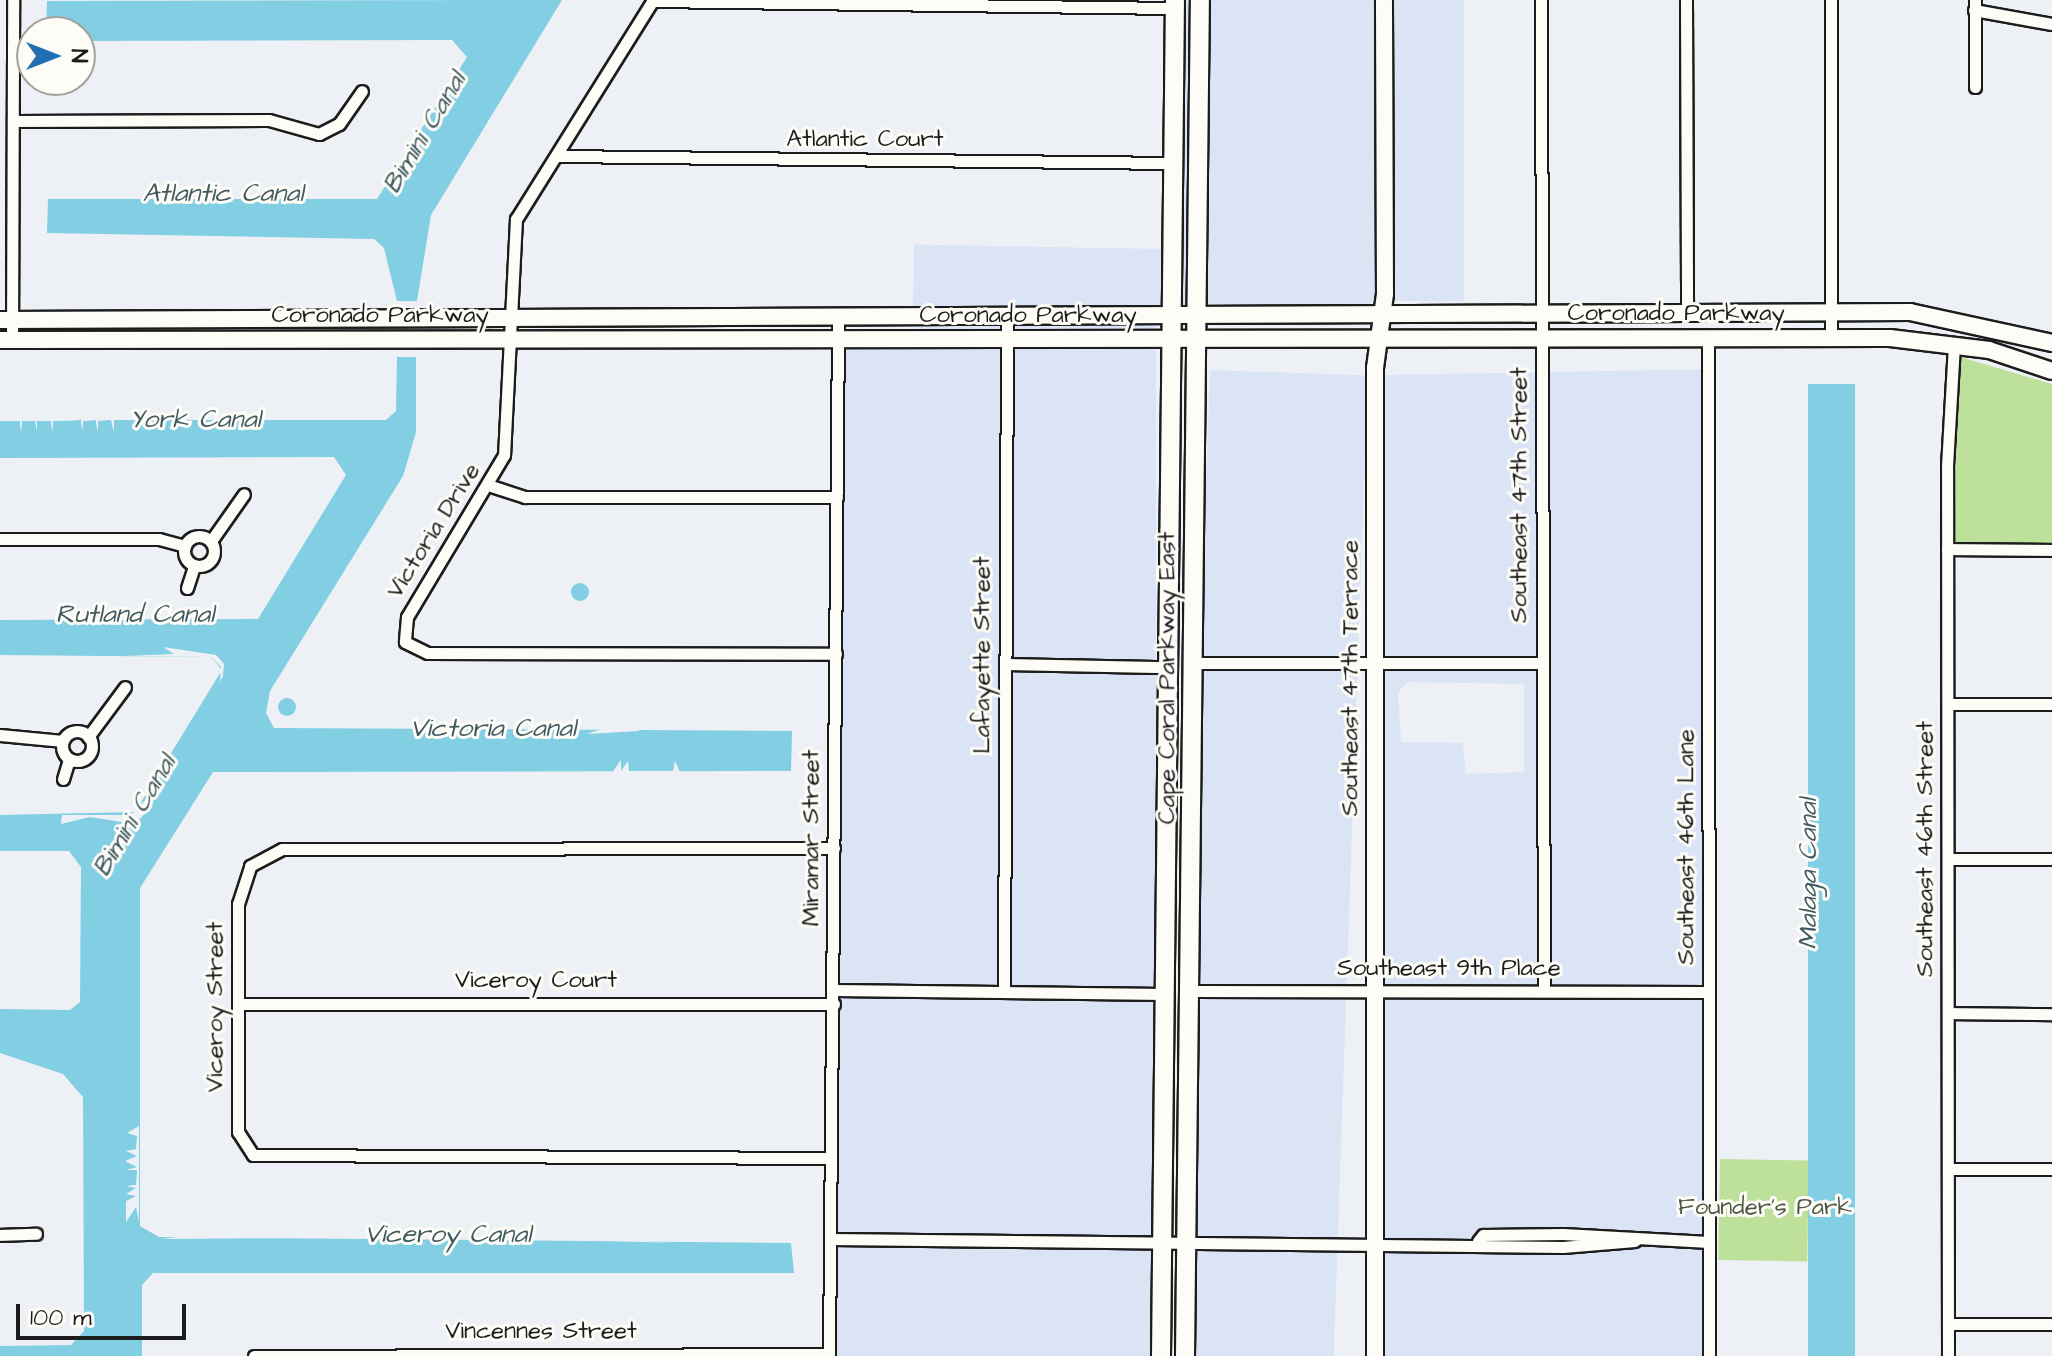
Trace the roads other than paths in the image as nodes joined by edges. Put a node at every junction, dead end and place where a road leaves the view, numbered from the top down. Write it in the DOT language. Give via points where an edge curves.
graph roads {
  1 [pos="13,0"];
  2 [pos="1200,0"];
  3 [pos="1384,0"];
  4 [pos="1541,0"];
  5 [pos="1686,0"];
  6 [pos="1831,0"];
  7 [pos="652,1"];
  8 [pos="1175,4"];
  9 [pos="1974,5"];
  10 [pos="2052,24"];
  11 [pos="1975,87"];
  12 [pos="362,91"];
  13 [pos="13,121"];
  14 [pos="557,156"];
  15 [pos="1173,163"];
  16 [pos="1687,311"];
  17 [pos="1831,311"];
  18 [pos="1542,312"];
  19 [pos="1382,315"];
  20 [pos="1196,316"];
  21 [pos="1172,317"];
  22 [pos="1007,319"];
  23 [pos="6,320"];
  24 [pos="250,320"];
  25 [pos="510,320"];
  26 [pos="838,320"];
  27 [pos="1831,337"];
  28 [pos="1543,338"];
  29 [pos="1629,338"];
  30 [pos="1708,338"];
  31 [pos="1379,339"];
  32 [pos="6,340"];
  33 [pos="249,340"];
  34 [pos="509,340"];
  35 [pos="838,340"];
  36 [pos="1171,340"];
  37 [pos="1195,340"];
  38 [pos="1007,341"];
  39 [pos="1954,343"];
  40 [pos="2052,343"];
  41 [pos="2052,371"];
  42 [pos="491,486"];
  43 [pos="244,494"];
  44 [pos="837,497"];
  45 [pos="1169,538"];
  46 [pos="0,539"];
  47 [pos="211,541"];
  48 [pos="185,546"];
  49 [pos="1947,549"];
  50 [pos="2052,550"];
  51 [pos="194,566"];
  52 [pos="187,588"];
  53 [pos="836,654"];
  54 [pos="1192,663"];
  55 [pos="1375,663"];
  56 [pos="1540,663"];
  57 [pos="1005,664"];
  58 [pos="1168,667"];
  59 [pos="125,687"];
  60 [pos="1948,704"];
  61 [pos="2052,704"];
  62 [pos="0,735"];
  63 [pos="88,737"];
  64 [pos="63,741"];
  65 [pos="69,759"];
  66 [pos="63,779"];
  67 [pos="1191,789"];
  68 [pos="834,848"];
  69 [pos="1948,859"];
  70 [pos="2052,859"];
  71 [pos="1166,871"];
  72 [pos="834,990"];
  73 [pos="1544,990"];
  74 [pos="1004,991"];
  75 [pos="1190,991"];
  76 [pos="1375,991"];
  77 [pos="1709,992"];
  78 [pos="1165,994"];
  79 [pos="238,1004"];
  80 [pos="834,1004"];
  81 [pos="1948,1013"];
  82 [pos="2052,1014"];
  83 [pos="1189,1114"];
  84 [pos="831,1158"];
  85 [pos="1948,1169"];
  86 [pos="2052,1169"];
  87 [pos="36,1234"];
  88 [pos="0,1235"];
  89 [pos="831,1239"];
  90 [pos="1163,1240"];
  91 [pos="1187,1241"];
  92 [pos="1375,1241"];
  93 [pos="1709,1242"];
  94 [pos="1949,1324"];
  95 [pos="2052,1324"];
  96 [pos="829,1355"];
  97 [pos="254,1356"];
  98 [pos="1161,1356"];
  99 [pos="1185,1356"];
  100 [pos="1375,1356"];
  101 [pos="1709,1356"];
  102 [pos="1948,1356"];
  1 -- 13 [label="street"];
  2 -- 20 [label="main road, Cape Coral Parkway East"];
  3 -- 19 [label="street, Southeast 47th Terrace"];
  4 -- 18 [label="street, Southeast 47th Street"];
  5 -- 16 [label="street"];
  6 -- 17 [label="street"];
  7 -- 8 [label="street"];
  7 -- 14 [label="street, Victoria Drive"];
  8 -- 15 [label="main road, Cape Coral Parkway East"];
  9 -- 10 [label="street"];
  9 -- 11 [label="street"];
  12 -- 13 [label="street" via="339,124 319,134 269,120"];
  13 -- 23 [label="street"];
  14 -- 15 [label="street, Atlantic Court"];
  14 -- 25 [label="street, Victoria Drive" via="512,231"];
  15 -- 21 [label="main road, Cape Coral Parkway East"];
  16 -- 17 [label="street, Coronado Parkway"];
  16 -- 18 [label="street, Coronado Parkway"];
  16 -- 29 [label="street" via="1675,328"];
  17 -- 27 [label="street"];
  17 -- 40 [label="street, Coronado Parkway" via="1936,315"];
  18 -- 19 [label="street, Coronado Parkway"];
  18 -- 28 [label="street, Southeast 47th Street"];
  19 -- 20 [label="street, Coronado Parkway"];
  19 -- 31 [label="street, Southeast 47th Terrace"];
  20 -- 21 [label="street, Coronado Parkway"];
  20 -- 37 [label="main road, Cape Coral Parkway East"];
  21 -- 22 [label="street, Coronado Parkway"];
  21 -- 36 [label="main road, Cape Coral Parkway East"];
  22 -- 26 [label="street, Coronado Parkway"];
  22 -- 38 [label="street, Lafayette Street"];
  23 -- 24 [label="street, Coronado Parkway"];
  23 -- 32 [label="street"];
  24 -- 25 [label="street, Coronado Parkway"];
  24 -- 33 [label="street"];
  25 -- 26 [label="street, Coronado Parkway"];
  25 -- 34 [label="street, Victoria Drive"];
  26 -- 35 [label="street, Miramar Street"];
  27 -- 30 [label="street, Coronado Parkway"];
  27 -- 39 [label="street, Coronado Parkway"];
  28 -- 29 [label="street, Coronado Parkway"];
  28 -- 31 [label="street, Coronado Parkway"];
  28 -- 56 [label="street, Southeast 47th Street"];
  29 -- 30 [label="street, Coronado Parkway"];
  30 -- 77 [label="street, Southeast 46th Lane"];
  31 -- 37 [label="street, Coronado Parkway"];
  31 -- 55 [label="street, Southeast 47th Terrace"];
  32 -- 33 [label="street, Coronado Parkway"];
  33 -- 34 [label="street, Coronado Parkway"];
  34 -- 35 [label="street, Coronado Parkway"];
  34 -- 42 [label="street, Victoria Drive" via="508,432"];
  35 -- 38 [label="street, Coronado Parkway"];
  35 -- 44 [label="street, Miramar Street"];
  36 -- 37 [label="street, Coronado Parkway"];
  36 -- 38 [label="street, Coronado Parkway"];
  36 -- 45 [label="main road, Cape Coral Parkway East"];
  37 -- 54 [label="main road, Cape Coral Parkway East"];
  38 -- 57 [label="street, Lafayette Street"];
  39 -- 41 [label="street, Coronado Parkway"];
  39 -- 49 [label="street, Southeast 46th Street"];
  42 -- 44 [label="street" via="525,497"];
  42 -- 53 [label="street, Victoria Drive" via="407,617 403,636 414,651"];
  43 -- 47 [label="street"];
  44 -- 53 [label="street, Miramar Street"];
  45 -- 54 [label="main road" via="1180,559 1182,650"];
  45 -- 58 [label="main road, Cape Coral Parkway East"];
  46 -- 48 [label="street" via="159,539"];
  47 -- 48 [label="street" via="196,536"];
  47 -- 51 [label="street" via="211,561"];
  48 -- 51 [label="street"];
  49 -- 50 [label="street"];
  49 -- 60 [label="street, Southeast 46th Street"];
  51 -- 52 [label="street"];
  53 -- 68 [label="street, Miramar Street"];
  54 -- 55 [label="street"];
  54 -- 67 [label="main road, Cape Coral Parkway East"];
  55 -- 56 [label="street"];
  55 -- 76 [label="street, Southeast 47th Terrace"];
  56 -- 73 [label="street, Southeast 47th Street"];
  57 -- 58 [label="street"];
  57 -- 74 [label="street, Lafayette Street"];
  58 -- 67 [label="main road" via="1181,682"];
  58 -- 71 [label="main road, Cape Coral Parkway East"];
  59 -- 63 [label="street"];
  60 -- 61 [label="street"];
  60 -- 69 [label="street, Southeast 46th Street"];
  62 -- 64 [label="street"];
  63 -- 64 [label="street" via="72,732"];
  63 -- 65 [label="street" via="89,755"];
  64 -- 65 [label="street"];
  65 -- 66 [label="street"];
  67 -- 75 [label="main road, Cape Coral Parkway East"];
  68 -- 72 [label="street, Miramar Street"];
  68 -- 79 [label="street, Viceroy Street" via="282,849 256,861 241,886"];
  69 -- 70 [label="street"];
  69 -- 81 [label="street, Southeast 46th Street"];
  71 -- 75 [label="main road" via="1176,888 1178,979"];
  71 -- 78 [label="main road, Cape Coral Parkway East"];
  72 -- 74 [label="street"];
  72 -- 80 [label="street, Miramar Street"];
  73 -- 76 [label="street, Southeast 9th Place"];
  73 -- 77 [label="street, Southeast 9th Place"];
  74 -- 78 [label="street"];
  75 -- 76 [label="street, Southeast 9th Place"];
  75 -- 83 [label="main road, Cape Coral Parkway East"];
  76 -- 92 [label="street, Southeast 47th Terrace"];
  77 -- 93 [label="street, Southeast 46th Lane"];
  78 -- 83 [label="main road" via="1178,1016 1179,1088"];
  78 -- 90 [label="main road, Cape Coral Parkway East"];
  79 -- 80 [label="street, Viceroy Court"];
  79 -- 84 [label="street, Viceroy Street" via="239,1137 258,1157"];
  80 -- 84 [label="street, Miramar Street"];
  81 -- 82 [label="street"];
  81 -- 85 [label="street, Southeast 46th Street"];
  83 -- 91 [label="main road, Cape Coral Parkway East"];
  84 -- 89 [label="street, Miramar Street"];
  85 -- 86 [label="street"];
  85 -- 94 [label="street, Southeast 46th Street"];
  87 -- 88 [label="street"];
  89 -- 90 [label="street"];
  89 -- 96 [label="street, Miramar Street"];
  90 -- 91 [label="street"];
  90 -- 98 [label="main road, Cape Coral Parkway East"];
  91 -- 92 [label="street"];
  91 -- 99 [label="main road, Cape Coral Parkway East"];
  92 -- 93 [label="street" via="1478,1241 1506,1234"];
  92 -- 100 [label="street, Southeast 47th Terrace"];
  93 -- 101 [label="street, Southeast 46th Lane"];
  94 -- 95 [label="street"];
  94 -- 102 [label="street, Southeast 46th Street"];
  96 -- 97 [label="street, Vincennes Street"];
}
